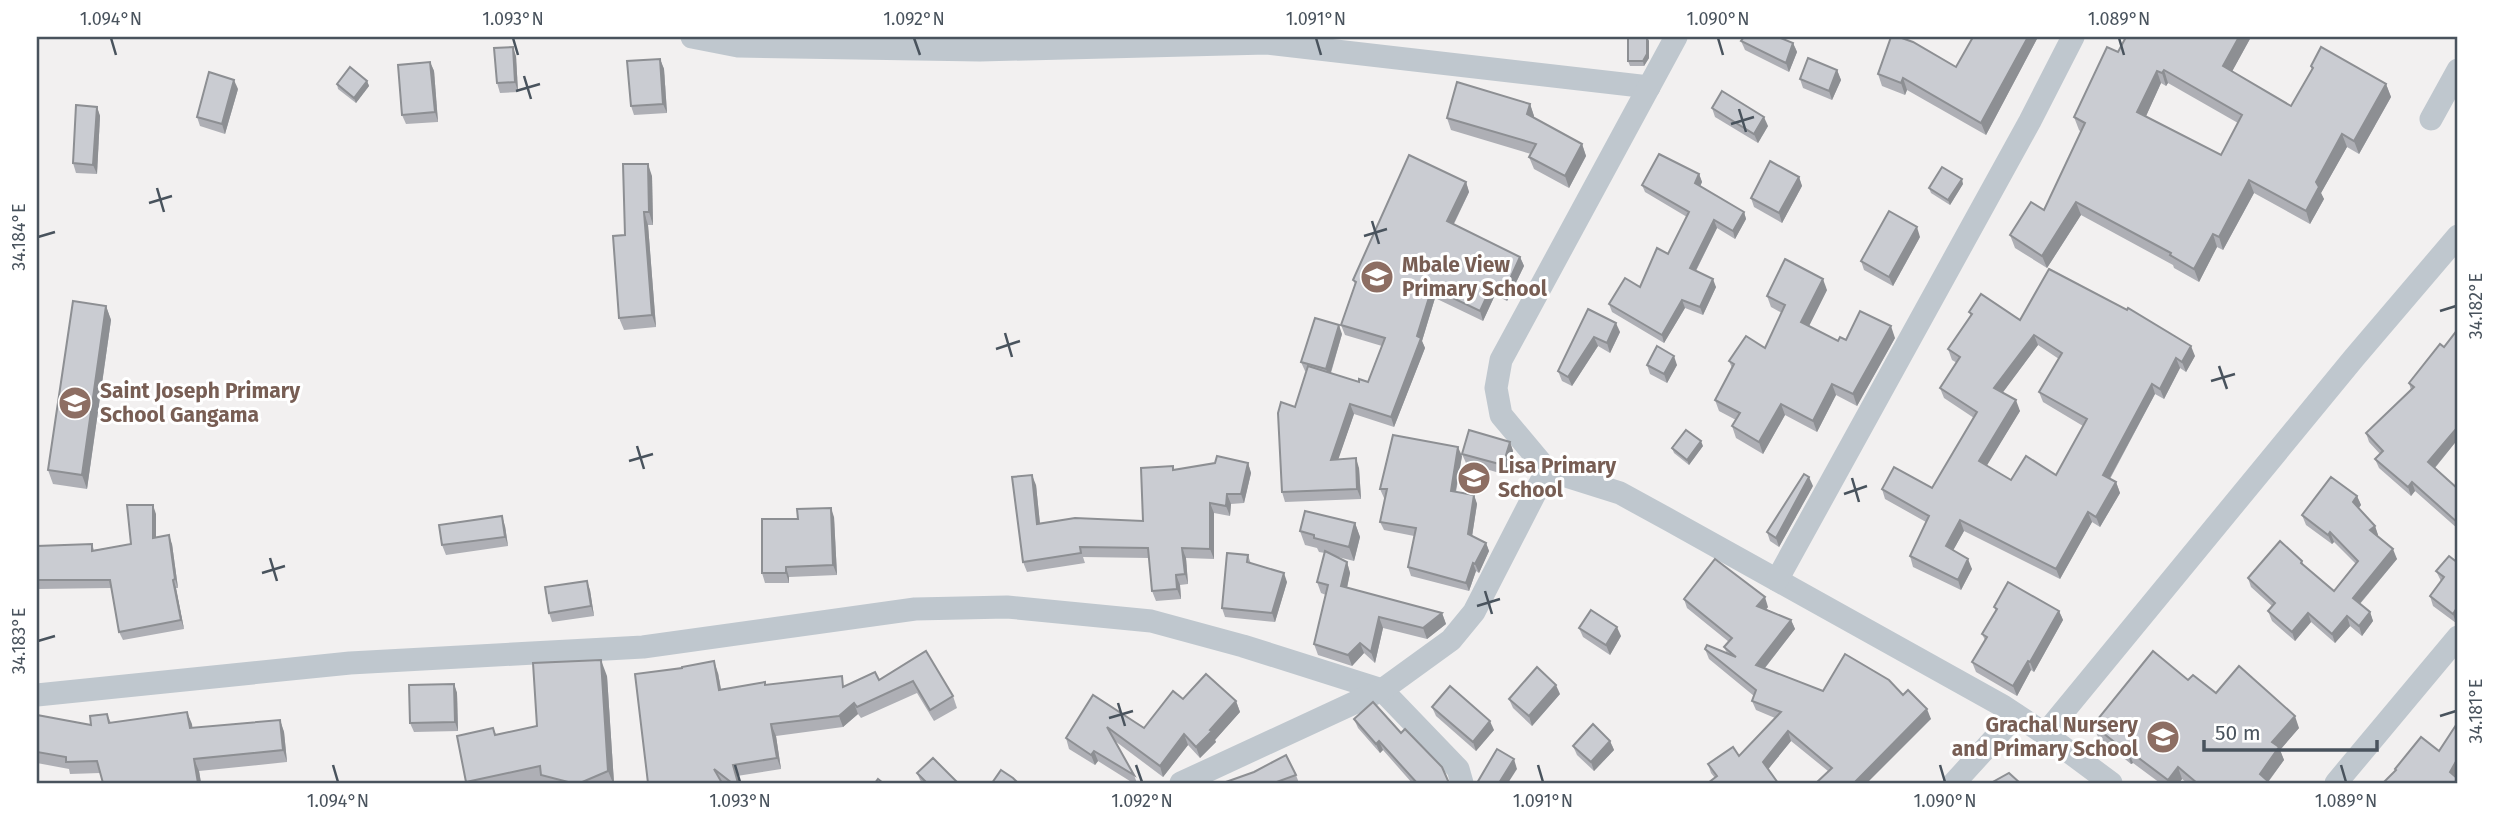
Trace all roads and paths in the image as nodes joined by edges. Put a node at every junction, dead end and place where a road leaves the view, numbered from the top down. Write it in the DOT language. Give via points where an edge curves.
graph roads {
  1 [pos="692,37"];
  2 [pos="1676,37"];
  3 [pos="2073,37"];
  4 [pos="2458,70"];
  5 [pos="1649,87"];
  6 [pos="2431,119"];
  7 [pos="2458,236"];
  8 [pos="1547,470"];
  9 [pos="1777,580"];
  10 [pos="2458,637"];
  11 [pos="1382,690"];
  12 [pos="37,695"];
  13 [pos="2016,715"];
  14 [pos="2045,734"];
  15 [pos="1181,783"];
  16 [pos="1462,783"];
  17 [pos="1954,783"];
  18 [pos="2111,783"];
  19 [pos="2336,783"];
  1 -- 5 [label="street" via="738,46 980,50 1267,43"];
  2 -- 5 [label="street"];
  3 -- 9 [label="street"];
  4 -- 6 [label="street"];
  5 -- 8 [label="street" via="1501,360 1496,388 1501,415"];
  7 -- 14 [label="street"];
  8 -- 9 [label="street" via="1620,493"];
  8 -- 11 [label="street" via="1474,612 1451,640"];
  9 -- 13 [label="street"];
  10 -- 19 [label="street"];
  11 -- 12 [label="street" via="1151,621 1007,607 915,609 643,648 351,663"];
  11 -- 15 [label="street"];
  11 -- 16 [label="street" via="1458,769"];
  13 -- 14 [label="street"];
  13 -- 17 [label="street"];
  14 -- 18 [label="street"];
}
